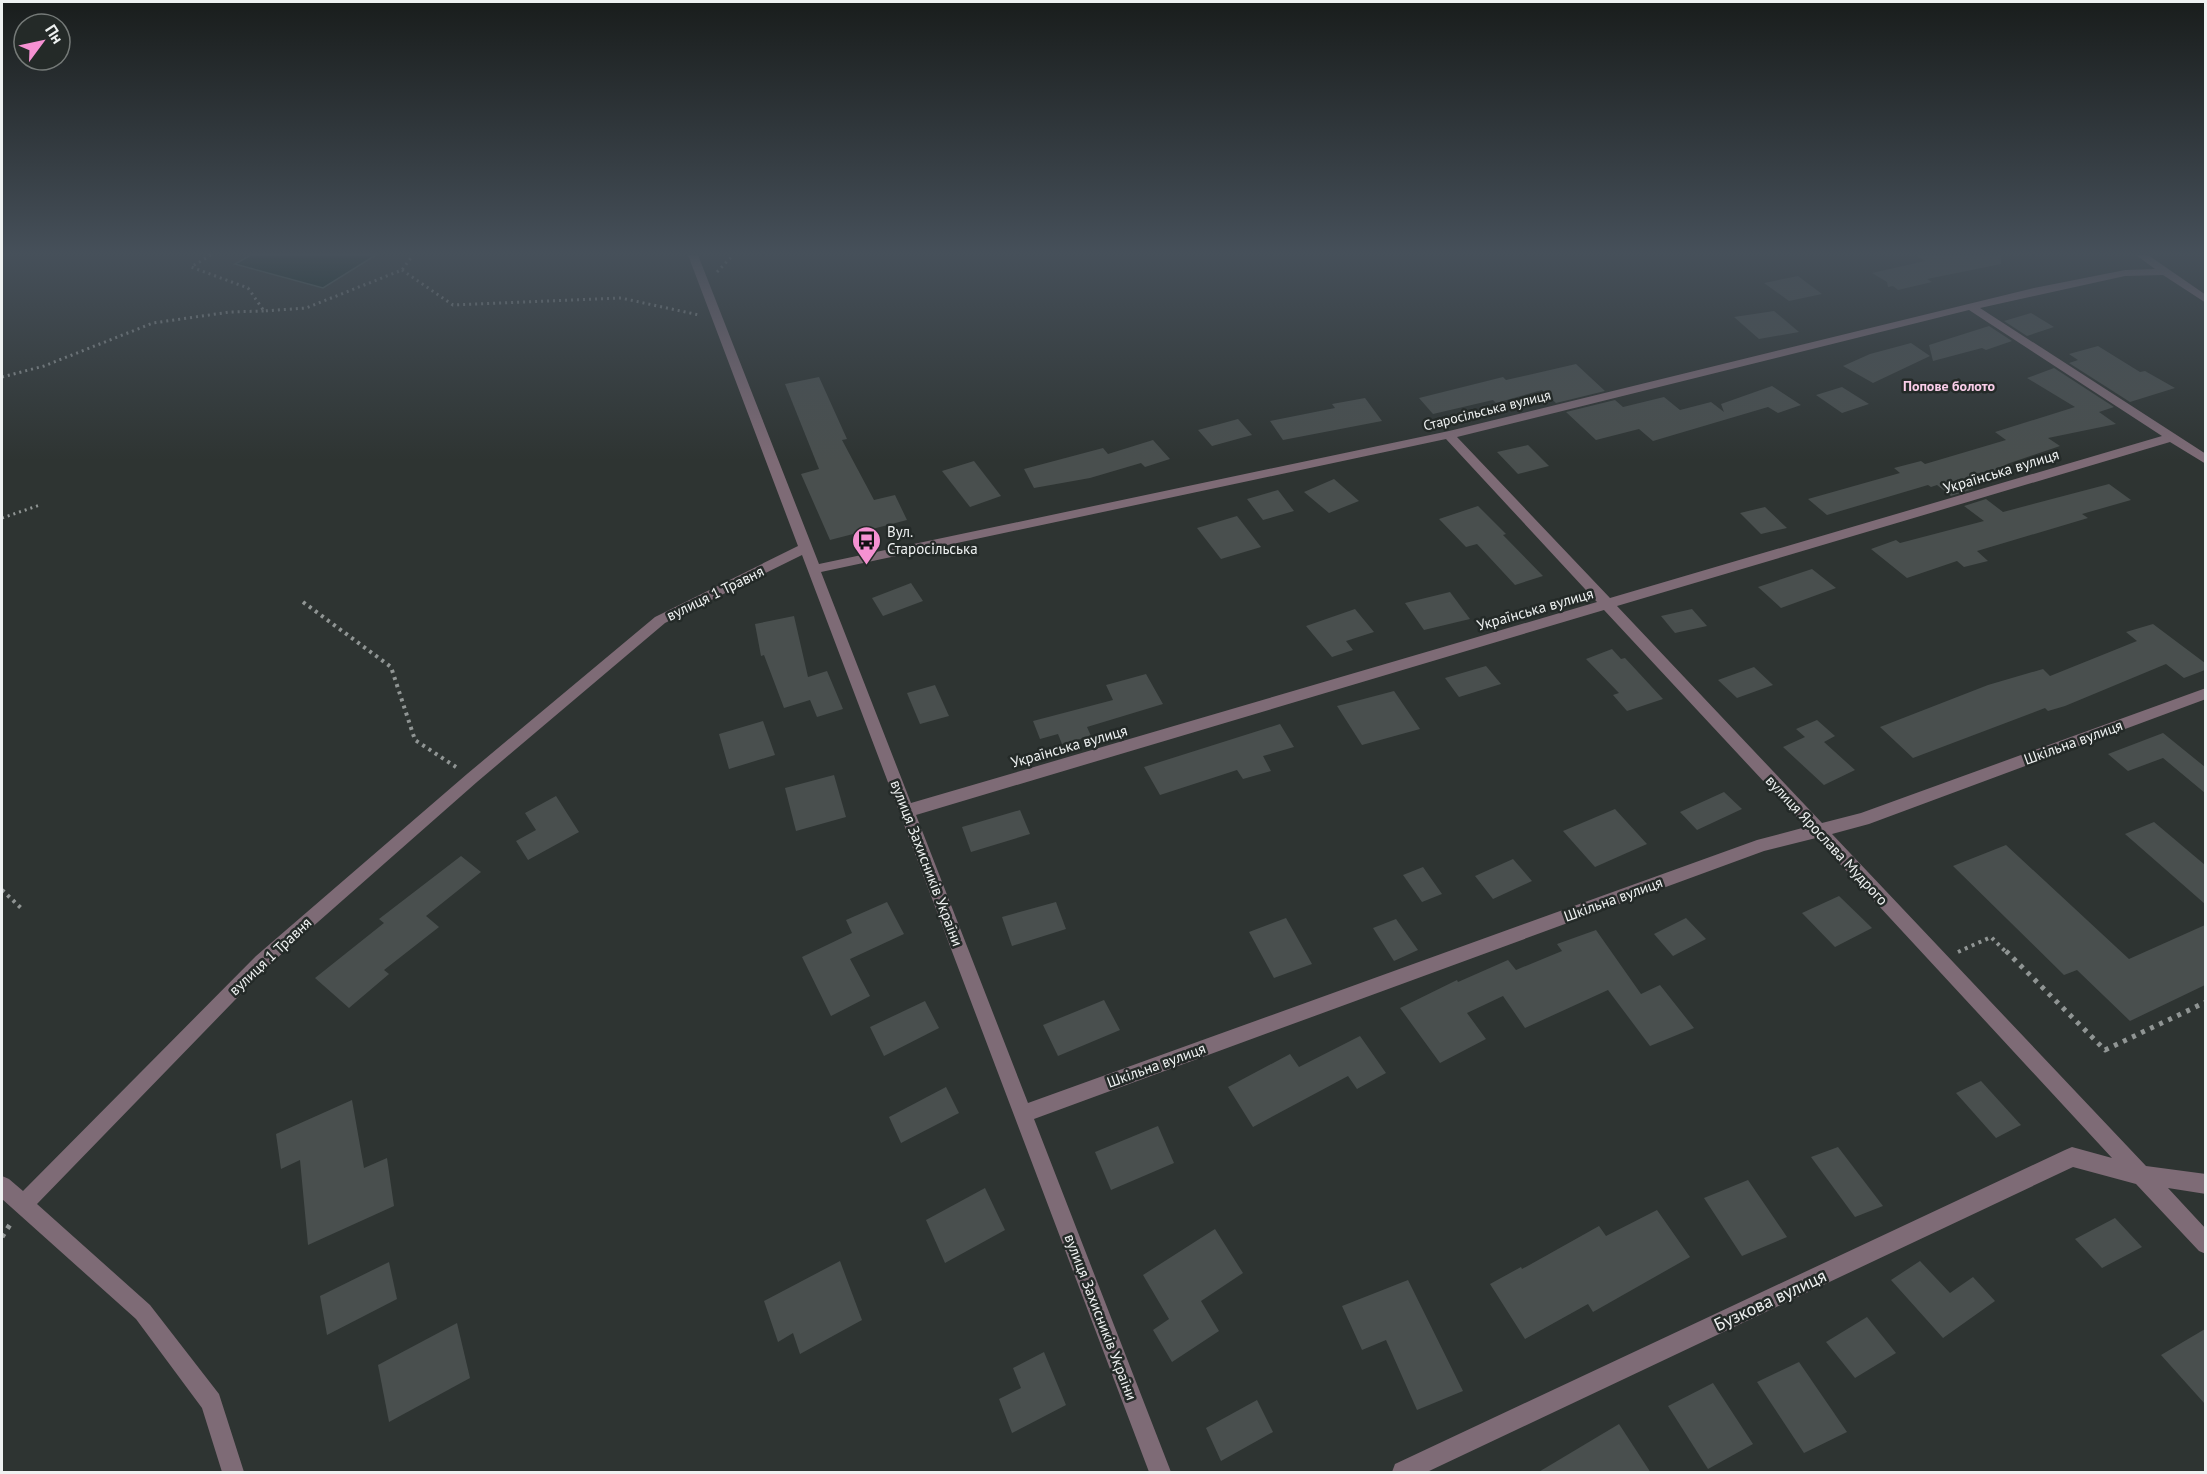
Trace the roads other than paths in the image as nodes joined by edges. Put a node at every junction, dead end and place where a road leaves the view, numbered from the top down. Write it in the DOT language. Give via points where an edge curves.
graph roads {
  1 [pos="719,324"];
  2 [pos="1898,324"];
  3 [pos="1997,324"];
  4 [pos="1449,435"];
  5 [pos="2172,437"];
  6 [pos="2205,460"];
  7 [pos="806,548"];
  8 [pos="814,569"];
  9 [pos="1606,605"];
  10 [pos="2205,693"];
  11 [pos="907,810"];
  12 [pos="1819,832"];
  13 [pos="1024,1113"];
  14 [pos="2141,1174"];
  15 [pos="2205,1184"];
  16 [pos="2,1186"];
  17 [pos="22,1205"];
  18 [pos="2205,1244"];
  19 [pos="233,1473"];
  20 [pos="1160,1473"];
  21 [pos="1403,1473"];
  1 -- 7 [label="street"];
  2 -- 4 [label="street, Старосільська вулиця"];
  3 -- 5 [label="street"];
  4 -- 8 [label="street, Старосільська вулиця"];
  4 -- 9 [label="street, вулиця Ярослава Мудрого"];
  5 -- 6 [label="street"];
  5 -- 9 [label="street, Українська вулиця"];
  7 -- 8 [label="street"];
  7 -- 17 [label="street, вулиця 1 Травня" via="660,620 471,778 261,961"];
  8 -- 11 [label="street, вулиця Захисників України"];
  9 -- 11 [label="street, Українська вулиця"];
  9 -- 12 [label="street, вулиця Ярослава Мудрого"];
  10 -- 12 [label="street, Шкільна вулиця"];
  11 -- 13 [label="street, вулиця Захисників України"];
  12 -- 13 [label="street, Шкільна вулиця" via="1763,845"];
  12 -- 14 [label="street, вулиця Ярослава Мудрого"];
  13 -- 20 [label="street, вулиця Захисників України"];
  14 -- 15 [label="street, Бузкова вулиця"];
  14 -- 18 [label="street, вулиця Ярослава Мудрого"];
  14 -- 21 [label="street, Бузкова вулиця" via="2072,1157"];
  16 -- 17 [label="street"];
  17 -- 19 [label="street" via="143,1312 211,1402"];
}
